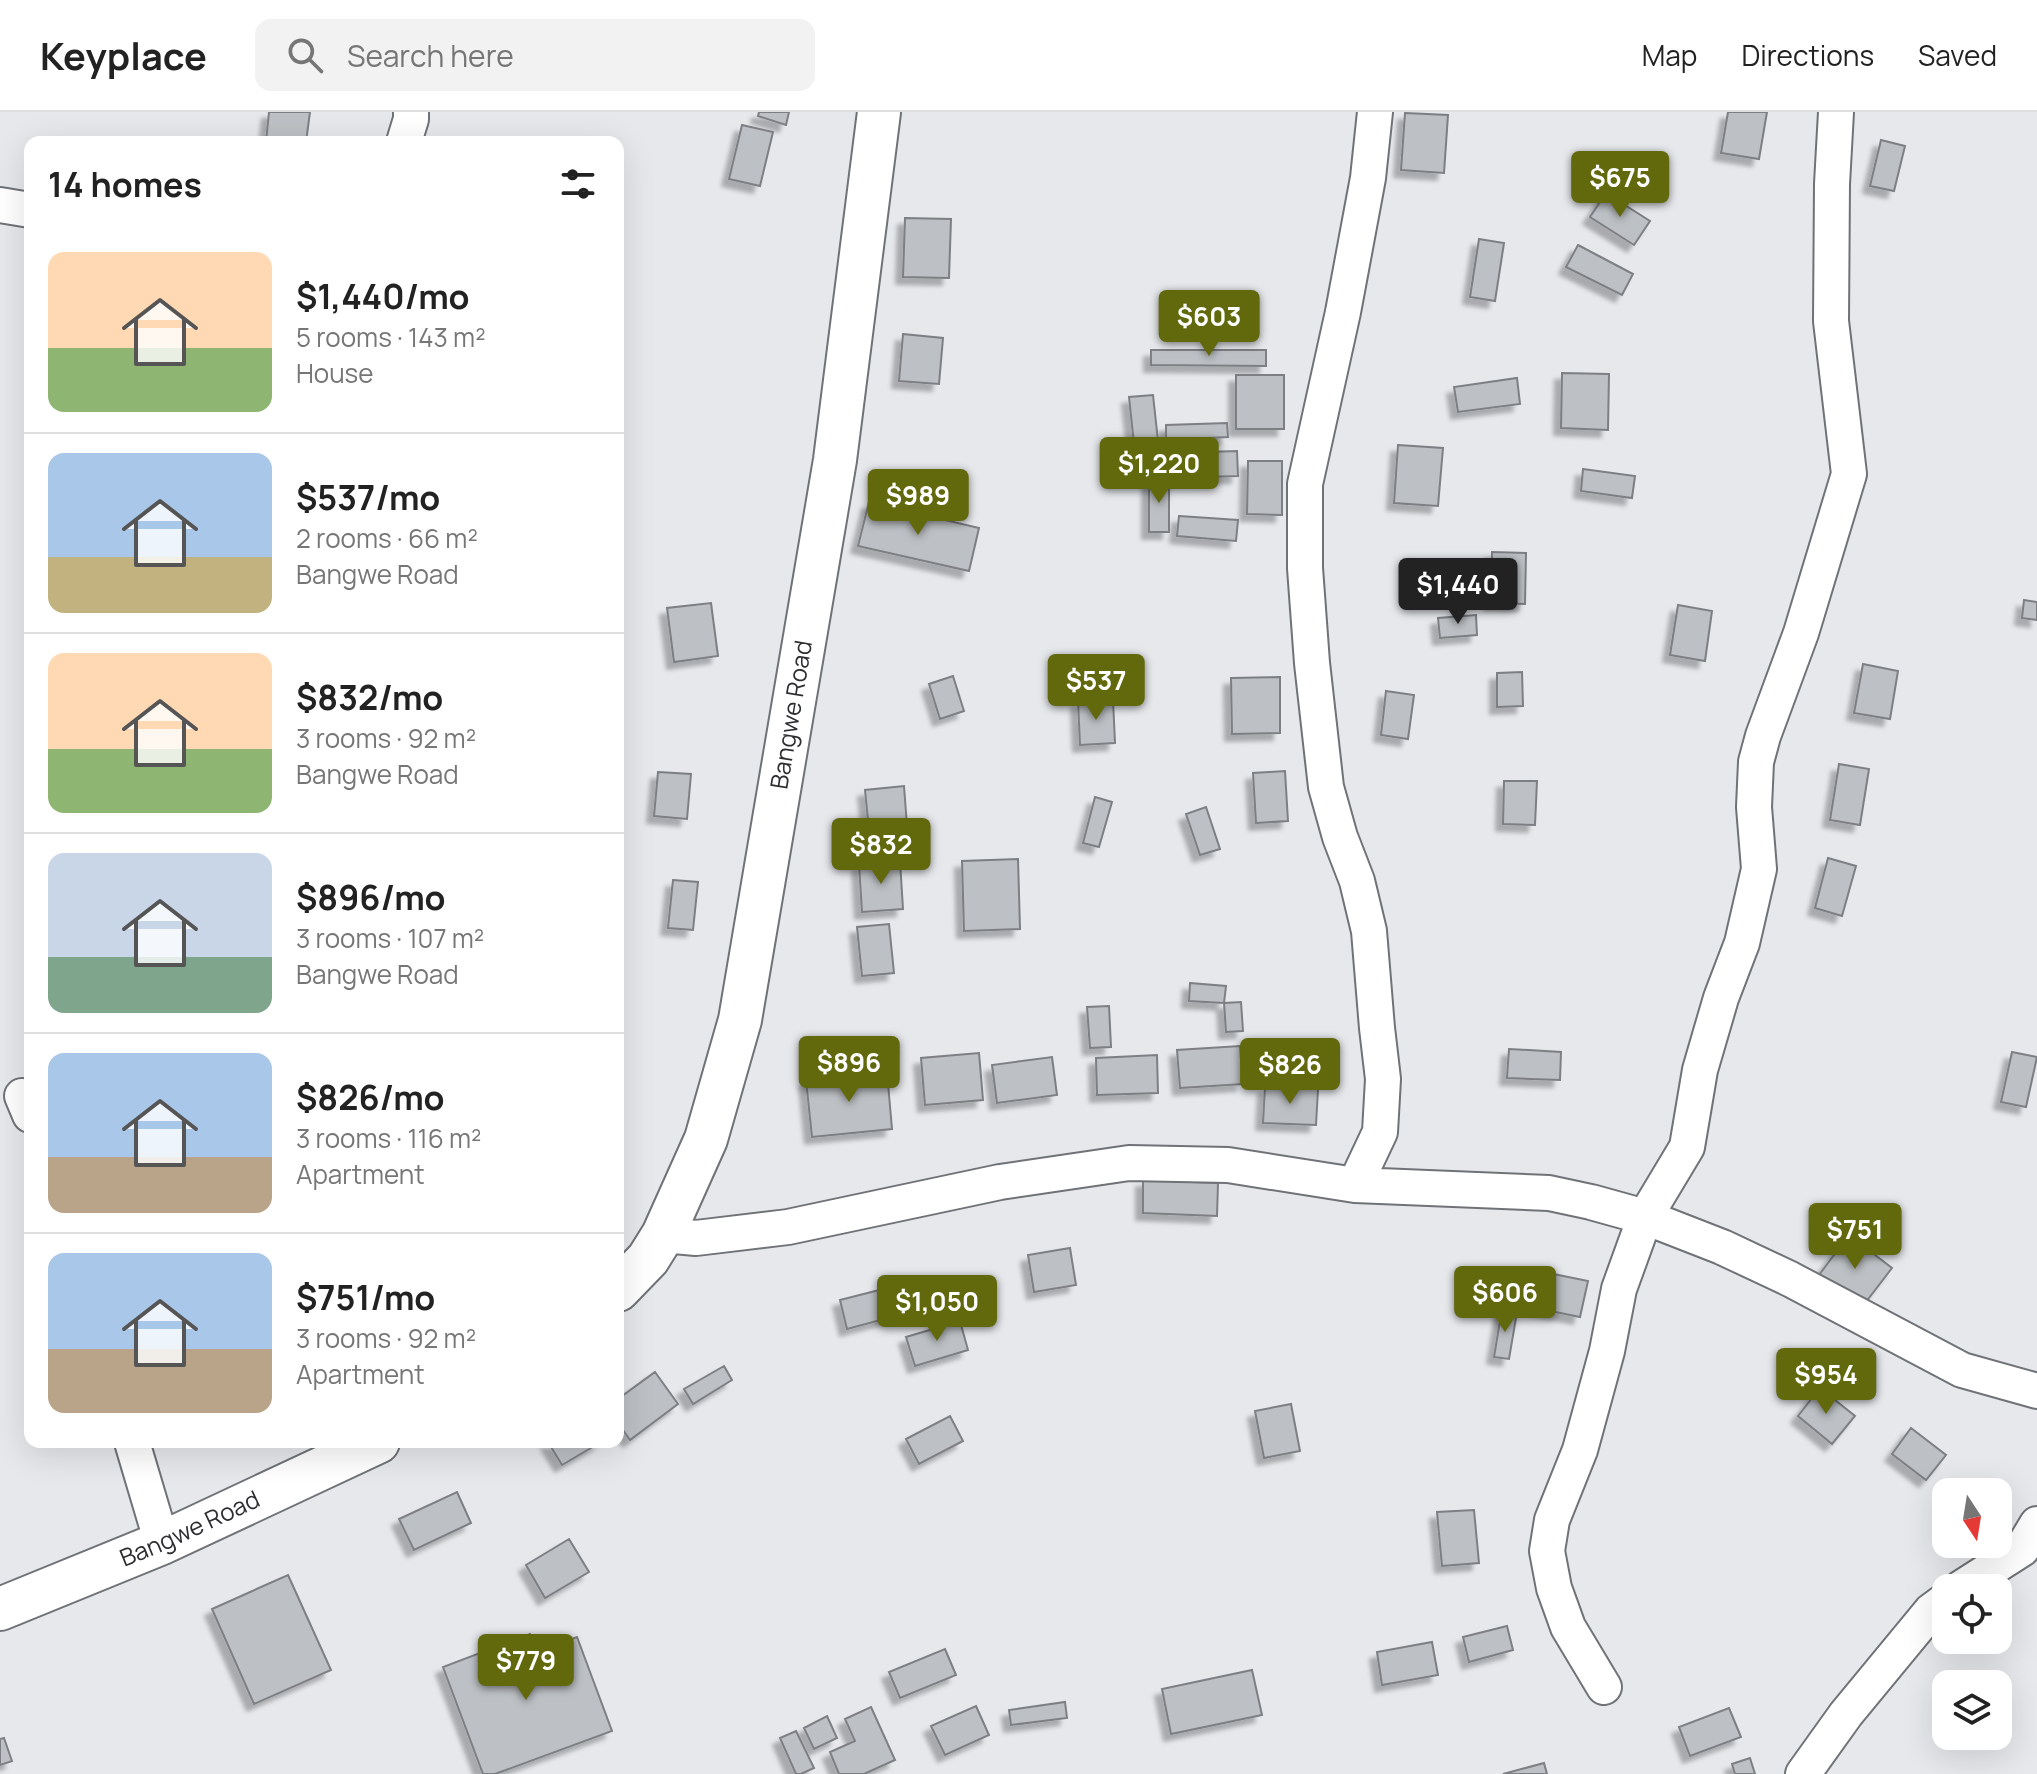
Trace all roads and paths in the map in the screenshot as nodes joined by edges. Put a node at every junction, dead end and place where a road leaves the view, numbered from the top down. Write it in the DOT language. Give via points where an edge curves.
graph roads {
  1 [pos="411,112"];
  2 [pos="879,112"];
  3 [pos="1375,112"];
  4 [pos="1836,112"];
  5 [pos="406,136"];
  6 [pos="0,205"];
  7 [pos="24,209"];
  8 [pos="1355,1185"];
  9 [pos="1645,1217"];
  10 [pos="663,1235"];
  11 [pos="624,1284"];
  12 [pos="2037,1391"];
  13 [pos="134,1448"];
  14 [pos="365,1448"];
  15 [pos="2037,1524"];
  16 [pos="162,1543"];
  17 [pos="1983,1574"];
  18 [pos="0,1609"];
  19 [pos="1932,1610"];
  20 [pos="1604,1687"];
  21 [pos="1803,1774"];
  1 -- 5 [label="street"];
  2 -- 10 [label="street, Bangwe Road" via="835,460 740,1020 706,1139"];
  3 -- 8 [label="street" via="1346,297 1305,484 1305,568 1326,787 1369,931 1383,1079 1380,1132"];
  4 -- 9 [label="street" via="1831,321 1849,474 1756,762 1759,869 1742,943 1700,1070 1687,1147"];
  6 -- 7 [label="street"];
  8 -- 9 [label="street" via="1549,1193"];
  8 -- 10 [label="street" via="1228,1165 1129,1163 1000,1182 788,1227 696,1238"];
  9 -- 12 [label="street" via="1790,1279 1962,1370"];
  9 -- 20 [label="street" via="1619,1289 1580,1450 1552,1520 1547,1551 1568,1627"];
  10 -- 11 [label="street, Bangwe Road"];
  13 -- 16 [label="street"];
  14 -- 16 [label="street, Bangwe Road"];
  15 -- 17 [label="street" via="2022,1549"];
  16 -- 18 [label="street, Bangwe Road"];
  19 -- 21 [label="street"];
}
